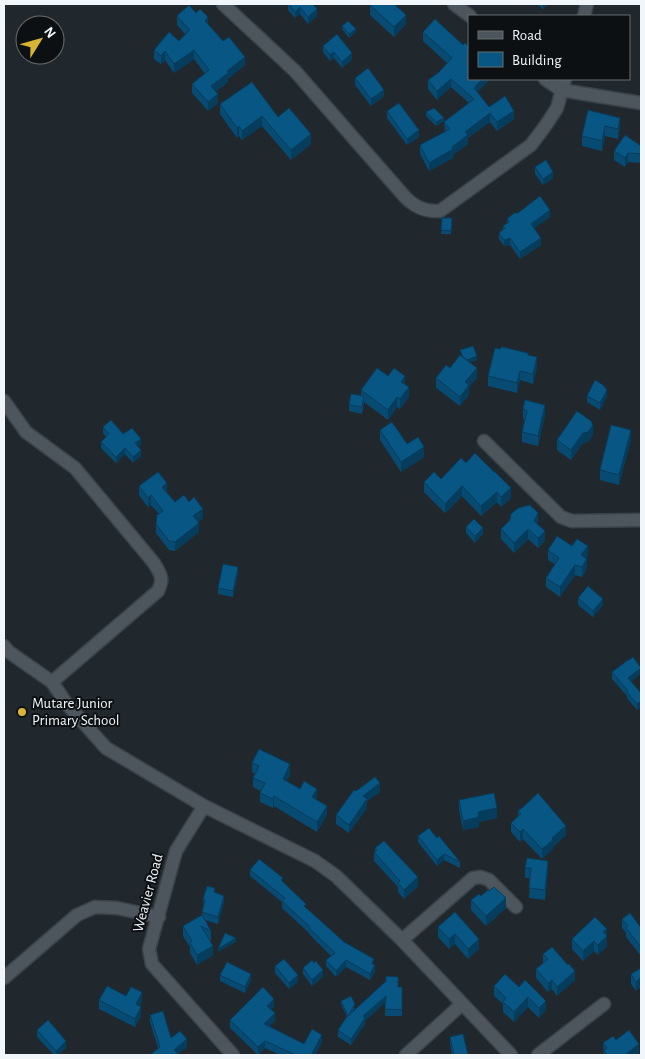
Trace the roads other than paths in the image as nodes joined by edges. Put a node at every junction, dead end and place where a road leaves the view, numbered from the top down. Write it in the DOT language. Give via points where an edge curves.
graph roads {
  1 [pos="224,4"];
  2 [pos="454,4"];
  3 [pos="469,15"];
  4 [pos="548,80"];
  5 [pos="563,85"];
  6 [pos="641,103"];
  7 [pos="4,401"];
  8 [pos="484,441"];
  9 [pos="641,520"];
  10 [pos="4,646"];
  11 [pos="52,682"];
  12 [pos="204,806"];
  13 [pos="516,907"];
  14 [pos="159,917"];
  15 [pos="402,940"];
  16 [pos="4,978"];
  17 [pos="462,1004"];
  18 [pos="604,1004"];
  19 [pos="233,1055"];
  20 [pos="406,1055"];
  21 [pos="511,1055"];
  22 [pos="538,1055"];
  1 -- 5 [label="street" via="295,71 404,197 427,211 440,211 531,145 557,108"];
  2 -- 3 [label="street"];
  4 -- 5 [label="street"];
  5 -- 6 [label="street"];
  7 -- 11 [label="street" via="26,432 76,468 161,575 158,591"];
  8 -- 9 [label="street" via="561,517 572,521"];
  10 -- 11 [label="street"];
  11 -- 12 [label="street" via="106,748"];
  12 -- 14 [label="street, Weavier Road" via="176,851"];
  12 -- 15 [label="street" via="315,861 336,876"];
  13 -- 15 [label="street" via="489,880 473,878"];
  14 -- 16 [label="street" via="95,907 77,915"];
  14 -- 19 [label="street, Weavier Road" via="149,949 152,964"];
  15 -- 17 [label="street"];
  17 -- 20 [label="street"];
  17 -- 21 [label="street"];
  18 -- 22 [label="street"];
}
